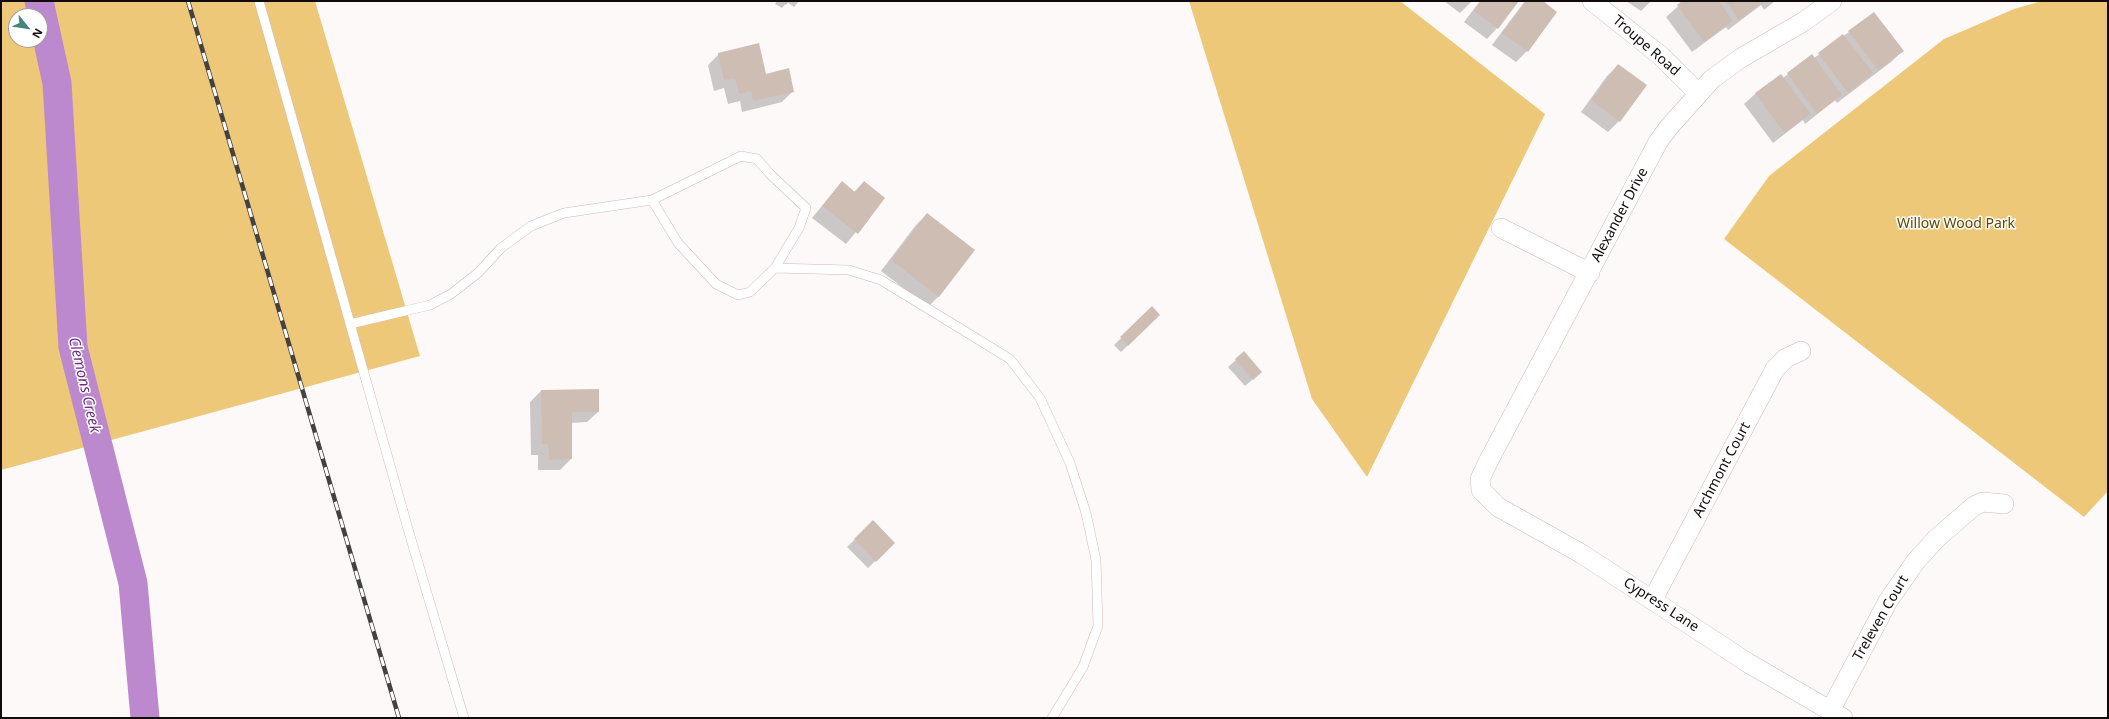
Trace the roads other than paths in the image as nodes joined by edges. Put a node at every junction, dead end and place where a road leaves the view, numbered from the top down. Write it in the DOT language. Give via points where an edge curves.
graph roads {
  1 [pos="259,1"];
  2 [pos="1592,1"];
  3 [pos="1832,1"];
  4 [pos="1698,93"];
  5 [pos="652,200"];
  6 [pos="1501,228"];
  7 [pos="775,268"];
  8 [pos="1590,273"];
  9 [pos="350,324"];
  10 [pos="1801,351"];
  11 [pos="1481,490"];
  12 [pos="2004,504"];
  13 [pos="1653,599"];
  14 [pos="1837,715"];
  15 [pos="464,718"];
  16 [pos="1052,718"];
  1 -- 9 [label="lane"];
  2 -- 4 [label="street, Troupe Road" via="1661,56"];
  3 -- 4 [label="street, Alexander Drive" via="1803,22 1741,58 1712,79"];
  4 -- 8 [label="street, Alexander Drive" via="1658,142"];
  5 -- 7 [label="lane" via="678,243 716,284 738,295 750,292"];
  5 -- 7 [label="lane" via="741,156 757,159 806,208 799,228"];
  5 -- 9 [label="lane" via="564,213 531,226 501,248 478,273 451,294 430,305"];
  6 -- 8 [label="street"];
  7 -- 16 [label="lane" via="849,270 881,280 1010,359 1040,398 1070,463 1086,513 1096,567 1098,626 1083,667"];
  8 -- 11 [label="street, Alexander Drive" via="1488,462 1480,479"];
  9 -- 15 [label="lane"];
  10 -- 13 [label="street, Archmont Court" via="1786,358 1775,369"];
  11 -- 13 [label="street, Cypress Lane" via="1498,507 1582,554"];
  12 -- 14 [label="street, Treleven Court" via="1983,502 1974,506 1936,539 1916,561 1888,601"];
  13 -- 14 [label="street, Cypress Lane" via="1748,662"];
}
